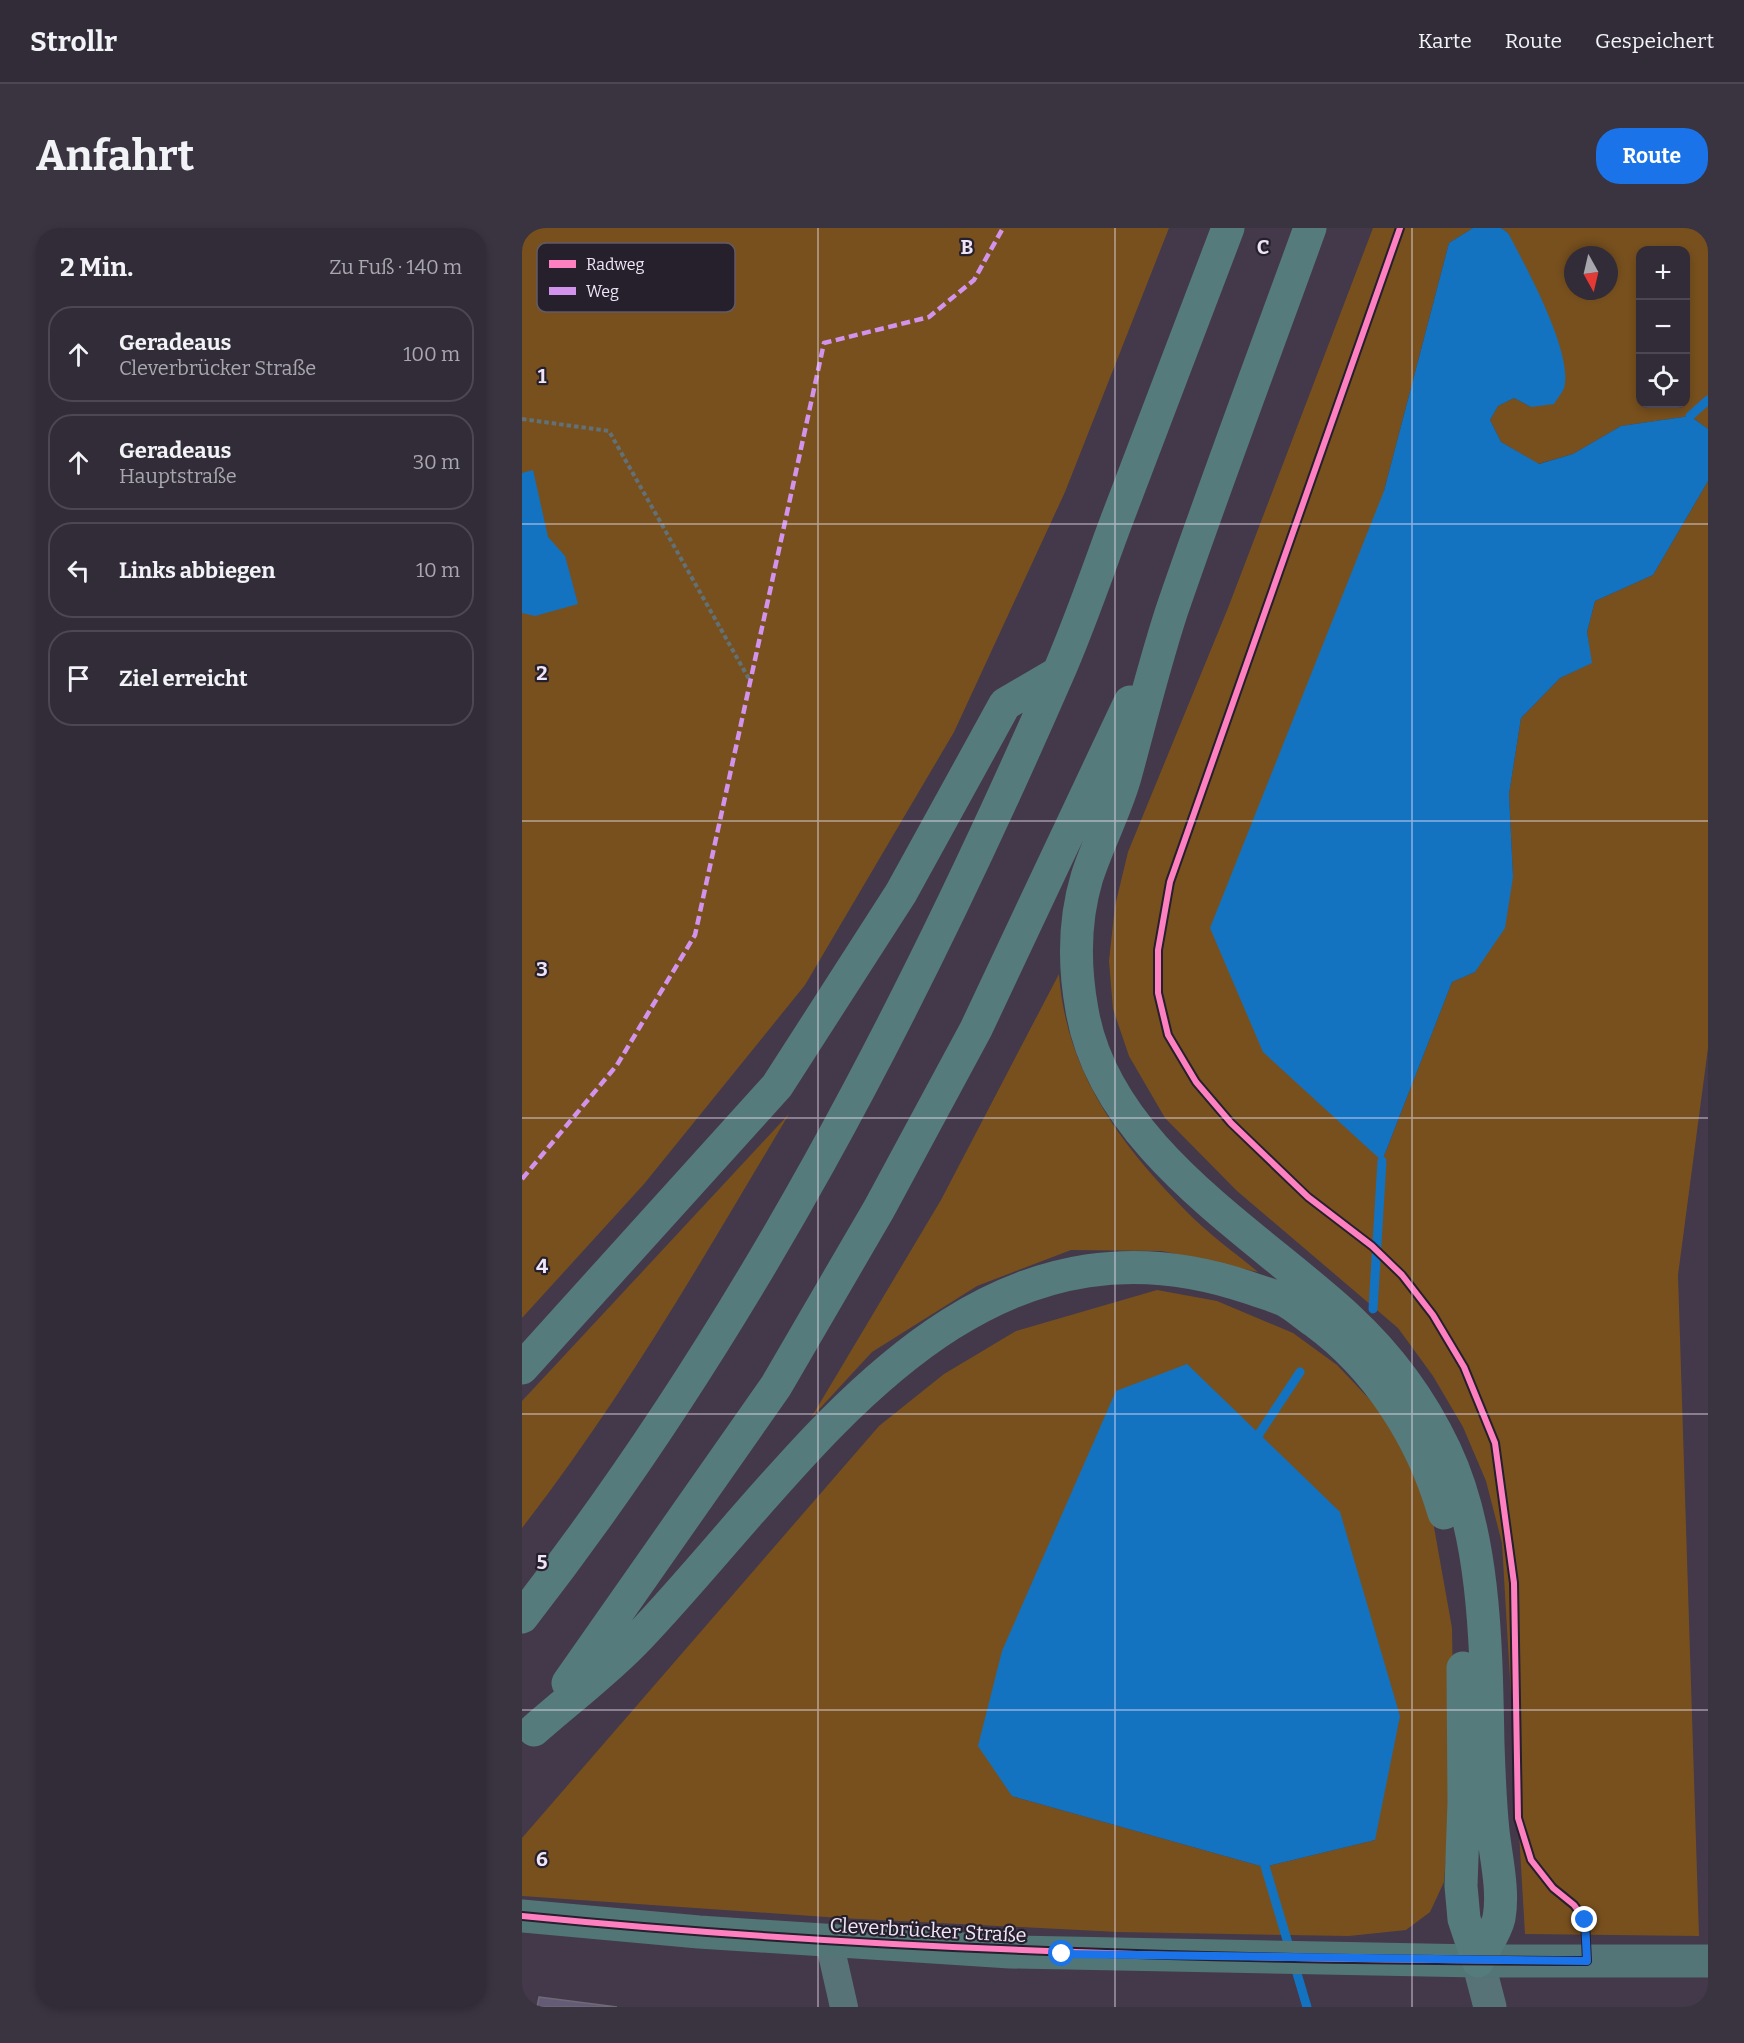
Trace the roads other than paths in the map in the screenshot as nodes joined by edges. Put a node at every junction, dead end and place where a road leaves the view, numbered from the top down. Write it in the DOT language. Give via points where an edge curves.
graph roads {
  1 [pos="1228,228"];
  2 [pos="1310,228"];
  3 [pos="1171,614"];
  4 [pos="1058,673"];
  5 [pos="522,1368"];
  6 [pos="522,1617"];
  7 [pos="528,1737"];
  8 [pos="522,1916"];
  9 [pos="829,1941"];
  10 [pos="1478,1961"];
  11 [pos="1708,1961"];
  12 [pos="844,2007"];
  13 [pos="1490,2007"];
  1 -- 4 [label="highway"];
  2 -- 3 [label="highway"];
  3 -- 7 [label="highway" via="976,1029 879,1209 776,1386"];
  3 -- 10 [label="highway" via="1116,808 1088,875 1079,909 1075,968 1083,1018 1097,1062 1124,1109 1162,1158 1348,1318 1382,1353 1414,1395 1445,1449 1464,1502 1476,1560 1487,1683 1499,1919"];
  4 -- 5 [label="highway" via="1005,704 901,893 777,1086"];
  4 -- 6 [label="highway" via="915,984 821,1164 718,1338 566,1560"];
  7 -- 10 [label="highway" via="637,1639 799,1453 871,1383 947,1326 997,1298 1050,1279 1103,1269 1171,1270 1238,1284 1285,1301 1328,1331 1362,1362 1400,1414 1443,1510 1459,1589 1464,1697 1461,1886 1464,1919"];
  8 -- 9 [label="main road, Cleverbrücker Straße"];
  9 -- 10 [label="main road, Cleverbrücker Straße" via="1062,1954"];
  9 -- 12 [label="street"];
  10 -- 11 [label="main road"];
  10 -- 13 [label="street"];
}
